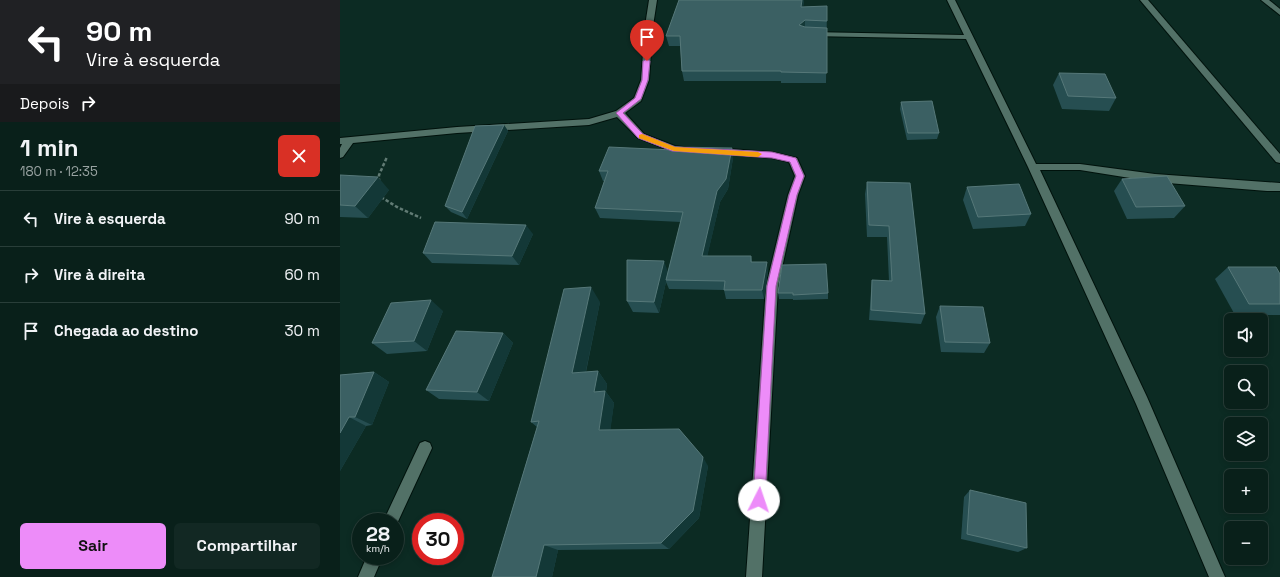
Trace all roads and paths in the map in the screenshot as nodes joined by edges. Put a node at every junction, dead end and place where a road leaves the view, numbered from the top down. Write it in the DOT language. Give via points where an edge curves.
graph roads {
  1 [pos="653,0"];
  2 [pos="951,0"];
  3 [pos="1144,0"];
  4 [pos="1266,0"];
  5 [pos="1280,13"];
  6 [pos="805,34"];
  7 [pos="969,37"];
  8 [pos="619,113"];
  9 [pos="402,135"];
  10 [pos="340,140"];
  11 [pos="350,140"];
  12 [pos="340,155"];
  13 [pos="1280,160"];
  14 [pos="1033,167"];
  15 [pos="380,186"];
  16 [pos="1280,187"];
  17 [pos="380,191"];
  18 [pos="421,218"];
  19 [pos="426,448"];
  20 [pos="395,513"];
  21 [pos="371,565"];
  22 [pos="366,577"];
  23 [pos="754,577"];
  24 [pos="1217,577"];
  1 -- 8 [label="street" via="645,80 638,99"];
  2 -- 7 [label="street"];
  3 -- 13 [label="street"];
  4 -- 5 [label="street"];
  6 -- 7 [label="street"];
  7 -- 14 [label="street"];
  8 -- 9 [label="street" via="589,122"];
  8 -- 23 [label="street" via="641,136 674,149 772,155 793,160 800,176 793,195 772,286"];
  9 -- 11 [label="street"];
  9 -- 15 [label="path" via="385,160 379,175"];
  10 -- 11 [label="street"];
  11 -- 12 [label="street"];
  14 -- 16 [label="street" via="1080,168 1155,178"];
  14 -- 24 [label="street" via="1142,402"];
  17 -- 18 [label="path" via="381,196 397,207"];
  19 -- 20 [label="street"];
  21 -- 22 [label="street"];
}
